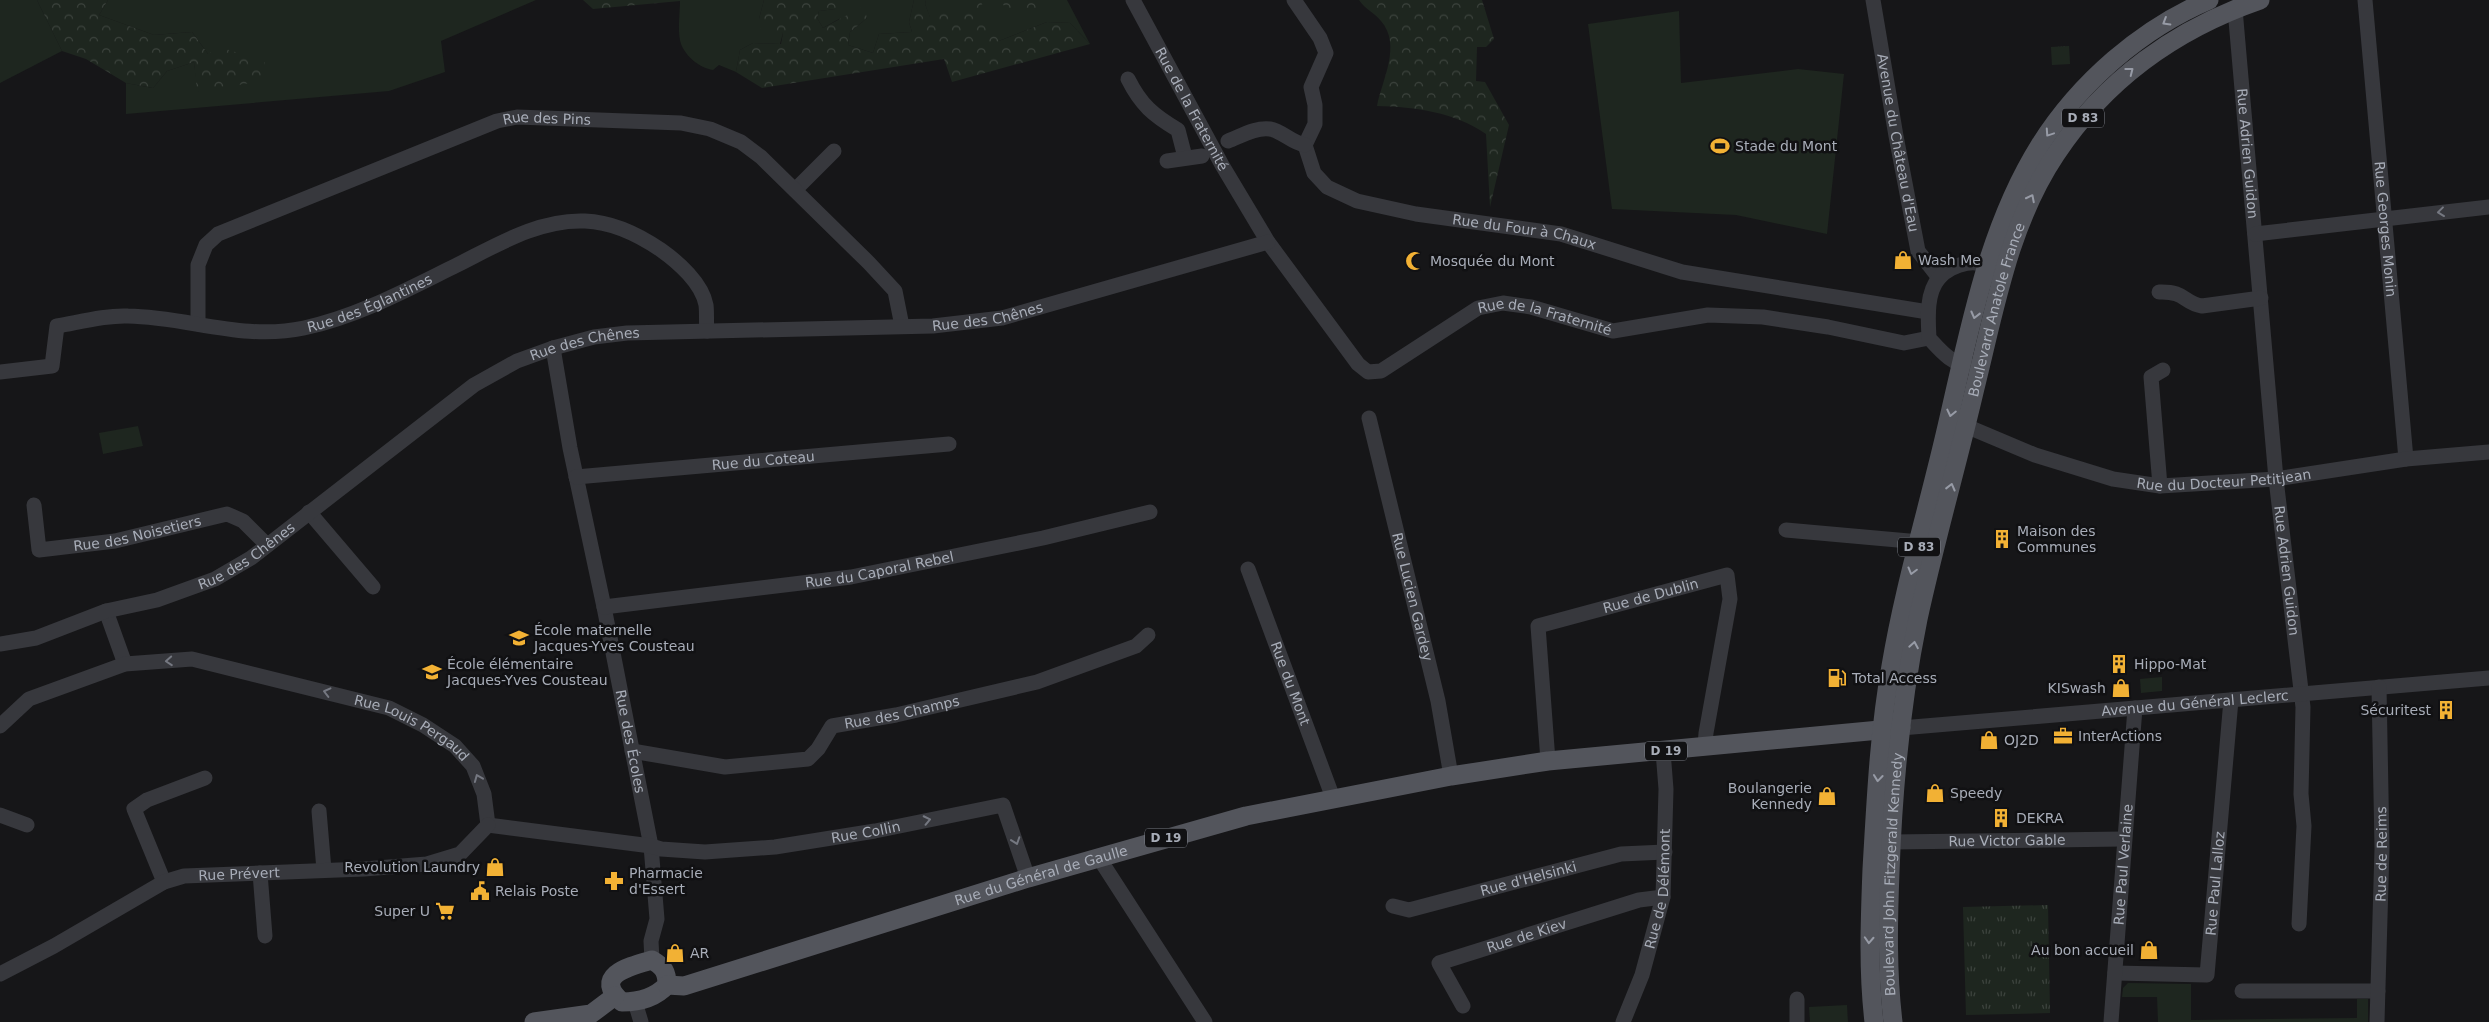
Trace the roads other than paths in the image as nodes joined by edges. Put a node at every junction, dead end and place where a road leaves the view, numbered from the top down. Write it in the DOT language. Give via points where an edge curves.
graph roads {
  1 [pos="1133,0"];
  2 [pos="1294,0"];
  3 [pos="1873,0"];
  4 [pos="2209,0"];
  5 [pos="2260,0"];
  6 [pos="2365,0"];
  7 [pos="2235,9"];
  8 [pos="1128,79"];
  9 [pos="1228,141"];
  10 [pos="1305,145"];
  11 [pos="834,151"];
  12 [pos="1202,156"];
  13 [pos="1185,157"];
  14 [pos="1167,160"];
  15 [pos="795,190"];
  16 [pos="2489,206"];
  17 [pos="2386,218"];
  18 [pos="2255,234"];
  19 [pos="1268,242"];
  20 [pos="1988,268"];
  21 [pos="1939,278"];
  22 [pos="2159,292"];
  23 [pos="2261,298"];
  24 [pos="1994,311"];
  25 [pos="1928,312"];
  26 [pos="198,324"];
  27 [pos="902,326"];
  28 [pos="707,331"];
  29 [pos="1929,338"];
  30 [pos="553,348"];
  31 [pos="1971,366"];
  32 [pos="2162,370"];
  33 [pos="0,372"];
  34 [pos="1369,418"];
  35 [pos="1966,426"];
  36 [pos="949,444"];
  37 [pos="2489,452"];
  38 [pos="2406,459"];
  39 [pos="576,477"];
  40 [pos="2276,479"];
  41 [pos="2160,486"];
  42 [pos="34,505"];
  43 [pos="308,512"];
  44 [pos="1150,512"];
  45 [pos="1786,530"];
  46 [pos="1920,542"];
  47 [pos="267,544"];
  48 [pos="1248,569"];
  49 [pos="373,587"];
  50 [pos="604,607"];
  51 [pos="106,611"];
  52 [pos="1148,635"];
  53 [pos="0,644"];
  54 [pos="125,664"];
  55 [pos="2489,678"];
  56 [pos="2379,687"];
  57 [pos="2301,694"];
  58 [pos="2231,700"];
  59 [pos="2135,708"];
  60 [pos="0,726"];
  61 [pos="1892,729"];
  62 [pos="1705,746"];
  63 [pos="632,750"];
  64 [pos="1663,751"];
  65 [pos="1548,761"];
  66 [pos="1451,776"];
  67 [pos="205,778"];
  68 [pos="1333,798"];
  69 [pos="319,811"];
  70 [pos="0,815"];
  71 [pos="27,825"];
  72 [pos="488,825"];
  73 [pos="2123,839"];
  74 [pos="1891,842"];
  75 [pos="651,846"];
  76 [pos="1665,852"];
  77 [pos="1099,858"];
  78 [pos="324,870"];
  79 [pos="260,872"];
  80 [pos="1028,878"];
  81 [pos="164,882"];
  82 [pos="1663,897"];
  83 [pos="1393,906"];
  84 [pos="2299,924"];
  85 [pos="265,936"];
  86 [pos="652,960"];
  87 [pos="2115,973"];
  88 [pos="0,974"];
  89 [pos="667,985"];
  90 [pos="2378,991"];
  91 [pos="2242,992"];
  92 [pos="615,996"];
  93 [pos="1797,999"];
  94 [pos="635,1002"];
  95 [pos="1463,1006"];
  96 [pos="534,1022"];
  97 [pos="641,1022"];
  98 [pos="1205,1022"];
  99 [pos="1623,1022"];
  100 [pos="1797,1022"];
  101 [pos="1874,1022"];
  102 [pos="1893,1022"];
  103 [pos="2111,1022"];
  104 [pos="2377,1022"];
  1 -- 19 [label="street, Rue de la Fraternité" via="1222,165"];
  2 -- 10 [label="street" via="1320,38 1326,53 1311,87 1315,124"];
  3 -- 21 [label="street, Avenue du Château d'Eau" via="1918,251"];
  4 -- 20 [label="main road, Boulevard Anatole France / D 83, one-way" via="2139,40 2080,93 2057,120 2012,198"];
  5 -- 7 [label="main road, Boulevard Anatole France / D 83"];
  6 -- 17 [label="street, Rue Georges Monin"];
  7 -- 18 [label="street, Rue Adrien Guidon"];
  24 -- 7 [label="main road, Boulevard Anatole France / D 83, one-way" via="2014,237 2027,205 2074,129 2125,75 2150,56 2205,22"];
  8 -- 13 [label="street" via="1137,97 1153,115 1178,130"];
  9 -- 10 [label="street" via="1257,130 1271,129 1297,144"];
  10 -- 25 [label="street, Rue du Four à Chaux" via="1314,173 1327,187 1358,201 1416,214 1561,234 1682,272"];
  11 -- 15 [label="street"];
  12 -- 13 [label="street"];
  13 -- 14 [label="street"];
  15 -- 26 [label="street, Rue des Pins" via="741,142 710,128 682,122 517,117 497,121 218,234 206,245 198,265"];
  15 -- 27 [label="street, Rue des Pins" via="895,291"];
  16 -- 17 [label="street, one-way"];
  17 -- 18 [label="street"];
  17 -- 38 [label="street, Rue Georges Monin"];
  18 -- 23 [label="street, Rue Adrien Guidon"];
  19 -- 27 [label="street, Rue des Chênes" via="1002,318"];
  19 -- 29 [label="street, Rue de la Fraternité" via="1358,364 1368,372 1381,371 1478,308 1503,303 1531,307 1612,330 1708,315 1763,317 1904,343"];
  20 -- 21 [label="street" via="1975,262 1956,266"];
  20 -- 24 [label="street" via="1992,272"];
  20 -- 31 [label="main road, Boulevard Anatole France / D 83, one-way"];
  21 -- 25 [label="street"];
  22 -- 23 [label="street" via="2173,291 2202,306"];
  23 -- 40 [label="street, Rue Adrien Guidon"];
  24 -- 31 [label="main road, Boulevard Anatole France / D 83"];
  25 -- 29 [label="street"];
  26 -- 28 [label="street, Rue des Églantines" via="233,332 267,333 312,326 366,309 519,234 562,222 585,221 617,227 643,237 676,260 701,292 706,304"];
  26 -- 33 [label="street, Rue des Églantines" via="126,316 57,326 52,366"];
  27 -- 28 [label="street, Rue des Chênes"];
  28 -- 30 [label="street, Rue des Chênes" via="626,333 594,337"];
  29 -- 31 [label="street" via="1946,355"];
  30 -- 39 [label="street, Rue des Écoles"];
  30 -- 43 [label="street, Rue des Chênes" via="517,361 474,385"];
  31 -- 35 [label="main road, Boulevard Anatole France / D 83"];
  31 -- 46 [label="main road, Boulevard Anatole France / D 83, one-way"];
  32 -- 41 [label="street" via="2151,377"];
  34 -- 66 [label="street, Rue Lucien Gardey" via="1438,701"];
  35 -- 41 [label="street, Rue du Docteur Petitjean" via="2035,455 2113,479"];
  61 -- 35 [label="main road, Boulevard Anatole France / D 83, one-way"];
  36 -- 39 [label="street, Rue du Coteau"];
  37 -- 38 [label="street, Rue du Docteur Petitjean"];
  38 -- 40 [label="street, Rue du Docteur Petitjean"];
  39 -- 50 [label="street, Rue des Écoles"];
  40 -- 41 [label="street, Rue du Docteur Petitjean"];
  40 -- 57 [label="street, Rue Adrien Guidon"];
  42 -- 47 [label="street, Rue des Noisetiers" via="39,550 115,541 227,514 243,521"];
  43 -- 47 [label="street, Rue des Chênes"];
  43 -- 49 [label="street"];
  44 -- 50 [label="street, Rue du Caporal Rebel" via="851,577"];
  45 -- 46 [label="street"];
  46 -- 61 [label="main road, Boulevard Anatole France / D 83, one-way" via="1900,619"];
  47 -- 51 [label="street, Rue des Chênes" via="251,558 215,579 157,600"];
  48 -- 68 [label="street, Rue du Mont"];
  50 -- 63 [label="street, Rue des Écoles"];
  51 -- 53 [label="street, Rue des Chênes" via="36,638"];
  51 -- 54 [label="street"];
  52 -- 63 [label="street, Rue des Champs" via="1136,646 1037,682 896,715 832,726 808,759 725,767"];
  54 -- 60 [label="street" via="29,700"];
  72 -- 54 [label="street, Rue Louis Pergaud, one-way" via="484,794 473,766 455,746 389,708 192,659"];
  55 -- 56 [label="street, Avenue du Général Leclerc"];
  56 -- 57 [label="street, Avenue du Général Leclerc"];
  56 -- 90 [label="street, Rue de Reims" via="2382,848"];
  57 -- 58 [label="street, Avenue du Général Leclerc"];
  57 -- 84 [label="street, Rue Adrien Guidon" via="2304,826"];
  58 -- 59 [label="street, Avenue du Général Leclerc"];
  58 -- 87 [label="street, Rue Paul Lalloz" via="2207,975"];
  59 -- 61 [label="street, Avenue du Général Leclerc"];
  59 -- 73 [label="street, Rue Paul Verlaine"];
  61 -- 62 [label="main road, Avenue du Général Leclerc / D 19"];
  61 -- 74 [label="main road, Boulevard John Fitzgerald Kennedy / D 83"];
  61 -- 101 [label="main road, Boulevard John Fitzgerald Kennedy / D 83, one-way" via="1876,796 1868,949"];
  62 -- 64 [label="main road, Avenue du Général Leclerc / D 19"];
  62 -- 65 [label="street, Rue de Dublin" via="1730,599 1727,575 1538,626"];
  63 -- 75 [label="street, Rue des Écoles"];
  64 -- 65 [label="main road, Avenue du Général Leclerc / D 19"];
  64 -- 76 [label="street, Rue de Délémont"];
  65 -- 66 [label="main road, Avenue du Général Leclerc / D 19"];
  66 -- 68 [label="main road, Rue du Général de Gaulle / D 19"];
  67 -- 81 [label="street" via="147,800 134,809"];
  68 -- 77 [label="main road, Rue du Général de Gaulle / D 19" via="1246,816"];
  69 -- 78 [label="street"];
  70 -- 71 [label="street"];
  72 -- 75 [label="street"];
  72 -- 78 [label="street, Rue Prévert" via="460,854 428,864"];
  73 -- 74 [label="street, Rue Victor Gable"];
  73 -- 87 [label="street, Rue Paul Verlaine"];
  74 -- 102 [label="main road, Boulevard John Fitzgerald Kennedy / D 83" via="1888,948"];
  75 -- 80 [label="street, Rue Collin, one-way" via="705,852 775,847 1003,805"];
  75 -- 86 [label="street, Rue des Écoles" via="658,919 651,941"];
  76 -- 82 [label="street, Rue de Délémont"];
  76 -- 83 [label="street, Rue d'Helsinki" via="1621,854 1409,910"];
  77 -- 80 [label="main road, Rue du Général de Gaulle / D 19"];
  77 -- 98 [label="street"];
  78 -- 79 [label="street, Rue Prévert"];
  79 -- 81 [label="street, Rue Prévert" via="184,876"];
  79 -- 85 [label="street"];
  80 -- 89 [label="main road, Rue du Général de Gaulle / D 19" via="684,986"];
  81 -- 88 [label="street, Rue Prévert"];
  82 -- 95 [label="street, Rue de Kiev" via="1638,900 1438,963"];
  82 -- 99 [label="street, Rue de Délémont" via="1642,975"];
  86 -- 89 [label="main road" via="667,974"];
  86 -- 92 [label="main road" via="623,968 615,975 611,986"];
  87 -- 103 [label="street, Rue Paul Verlaine"];
  89 -- 94 [label="main road" via="658,994"];
  90 -- 91 [label="street"];
  90 -- 104 [label="street, Rue de Reims"];
  92 -- 94 [label="main road" via="622,1002"];
  92 -- 96 [label="main road" via="591,1014"];
  93 -- 100 [label="street"];
  94 -- 97 [label="street"];
}
